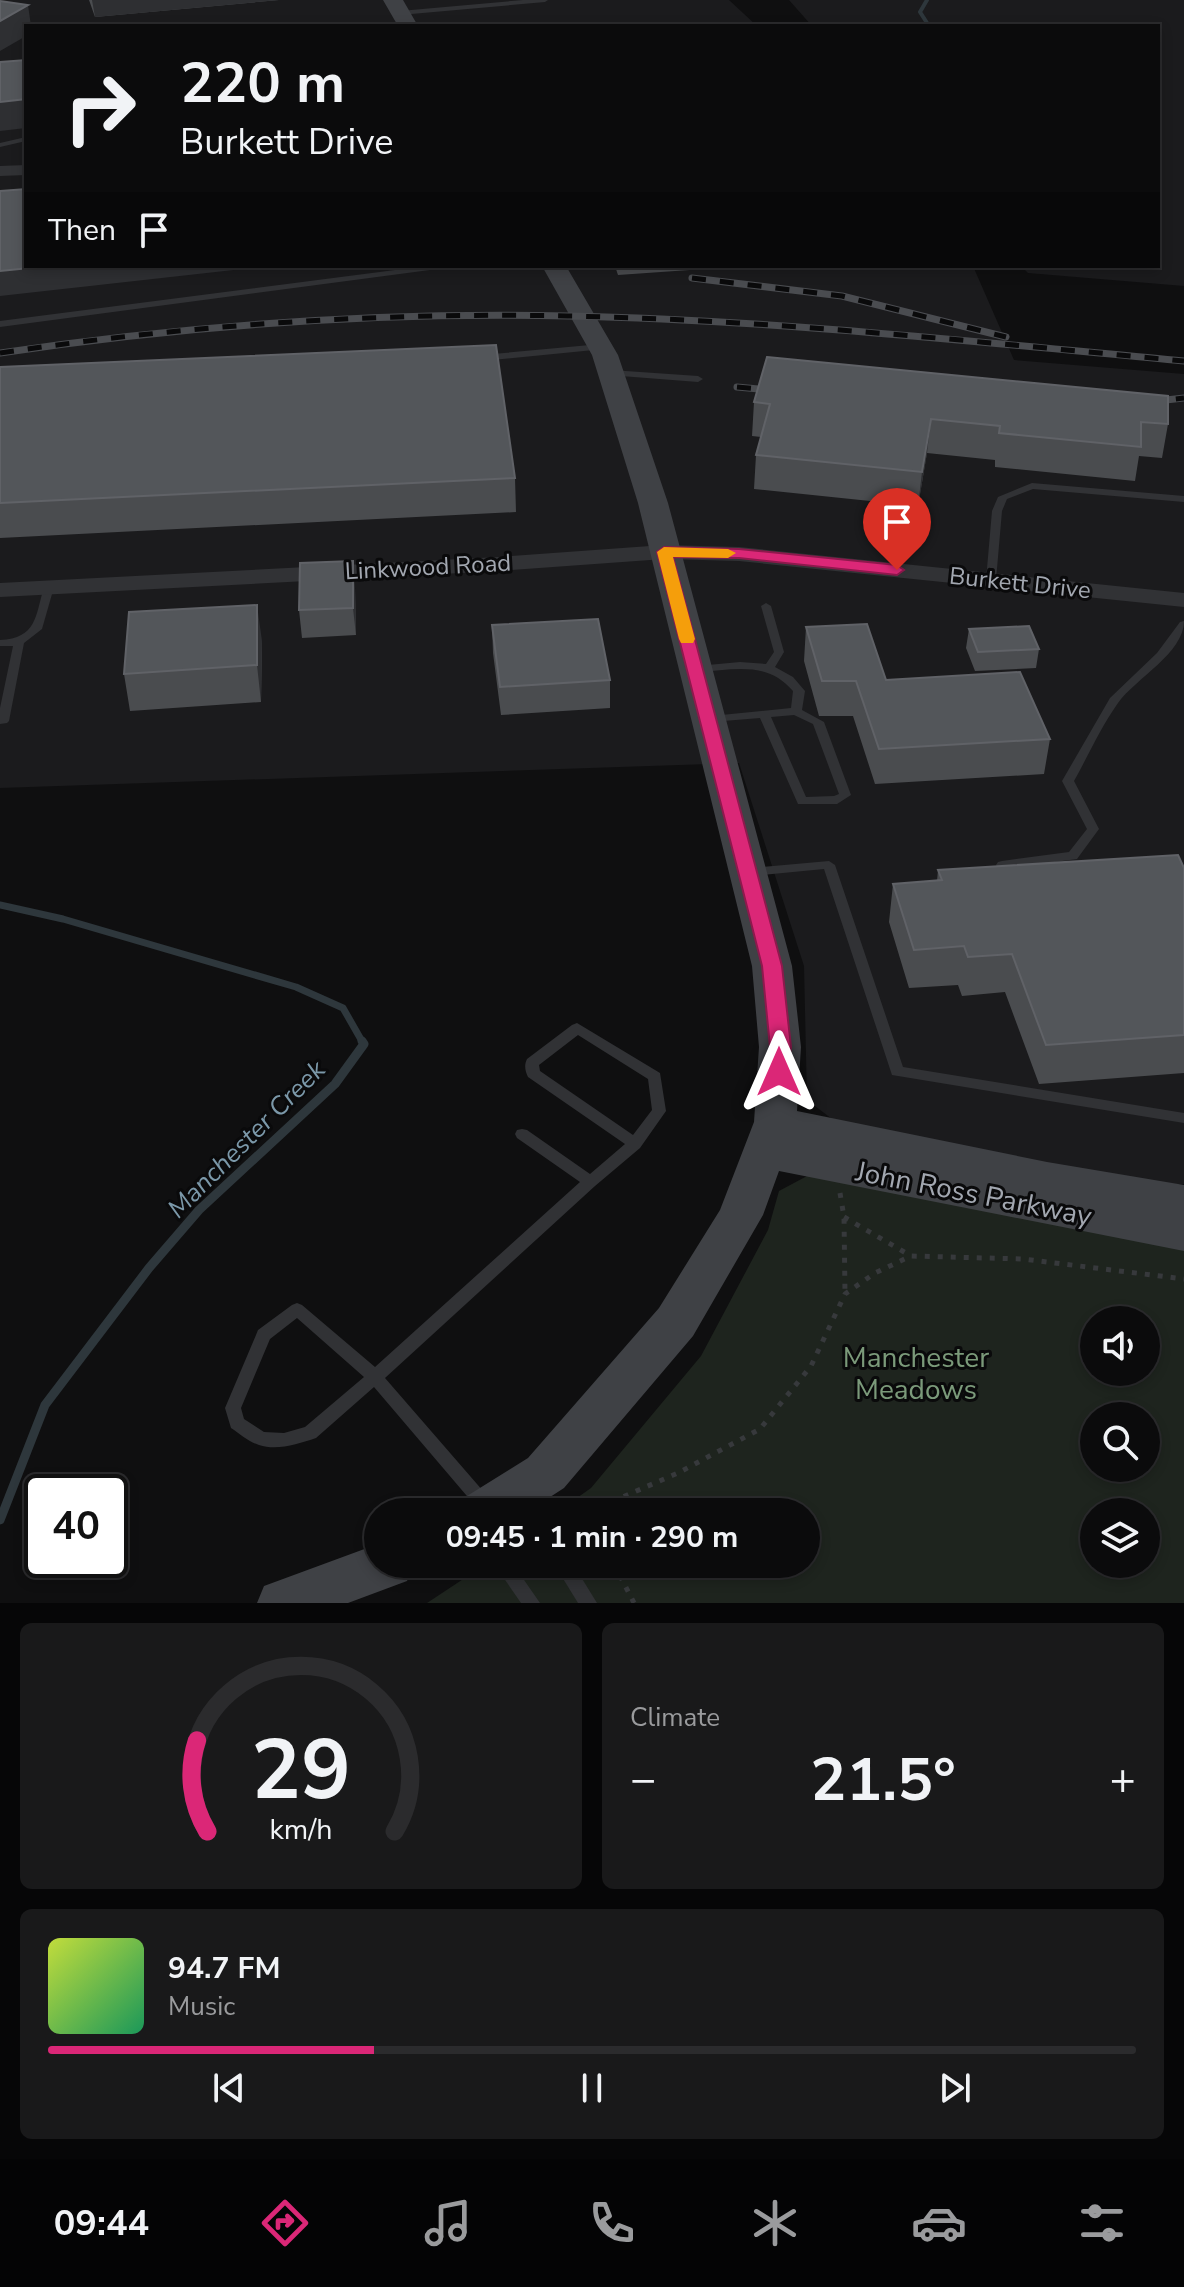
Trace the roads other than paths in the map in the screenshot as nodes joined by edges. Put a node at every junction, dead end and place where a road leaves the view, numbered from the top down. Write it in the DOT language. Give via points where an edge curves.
graph roads {
  1 [pos="545,0"];
  2 [pos="400,13"];
  3 [pos="24,139"];
  4 [pos="0,145"];
  5 [pos="24,170"];
  6 [pos="0,171"];
  7 [pos="430,268"];
  8 [pos="555,268"];
  9 [pos="0,324"];
  10 [pos="468,359"];
  11 [pos="606,360"];
  12 [pos="698,379"];
  13 [pos="1184,499"];
  14 [pos="664,552"];
  15 [pos="991,580"];
  16 [pos="49,587"];
  17 [pos="0,590"];
  18 [pos="1184,600"];
  19 [pos="766,606"];
  20 [pos="1184,624"];
  21 [pos="19,642"];
  22 [pos="0,643"];
  23 [pos="770,666"];
  24 [pos="695,669"];
  25 [pos="796,711"];
  26 [pos="765,715"];
  27 [pos="708,719"];
  28 [pos="0,721"];
  29 [pos="1002,865"];
  30 [pos="748,872"];
  31 [pos="1184,1118"];
  32 [pos="522,1134"];
  33 [pos="770,1137"];
  34 [pos="635,1144"];
  35 [pos="590,1182"];
  36 [pos="1184,1202"];
  37 [pos="1184,1233"];
  38 [pos="375,1377"];
  39 [pos="493,1498"];
  40 [pos="514,1498"];
  41 [pos="364,1573"];
  42 [pos="513,1578"];
  43 [pos="572,1578"];
  44 [pos="283,1603"];
  45 [pos="531,1603"];
  46 [pos="588,1603"];
  1 -- 2 [label="lane"];
  3 -- 4 [label="lane"];
  5 -- 6 [label="street"];
  7 -- 9 [label="lane"];
  8 -- 11 [label="street"];
  10 -- 11 [label="lane"];
  11 -- 12 [label="lane"];
  11 -- 14 [label="street"];
  13 -- 15 [label="lane" via="1032,486 1003,497"];
  14 -- 15 [label="street, Burkett Drive" via="739,554"];
  14 -- 16 [label="street, Linkwood Road"];
  14 -- 24 [label="street"];
  15 -- 18 [label="street, Burkett Drive"];
  16 -- 17 [label="street, Linkwood Road"];
  16 -- 21 [label="lane" via="37,629"];
  19 -- 23 [label="lane" via="779,652"];
  20 -- 29 [label="lane" via="1161,655 1114,700 1068,781 1093,829 1073,856"];
  21 -- 22 [label="lane"];
  21 -- 28 [label="lane"];
  23 -- 24 [label="lane"];
  23 -- 25 [label="lane" via="789,676 799,691"];
  24 -- 27 [label="street"];
  25 -- 26 [label="lane"];
  25 -- 26 [label="lane" via="818,722 845,795 837,800 802,801"];
  26 -- 27 [label="lane"];
  27 -- 30 [label="street"];
  30 -- 31 [label="lane" via="829,865 897,1071"];
  30 -- 33 [label="street" via="772,966 780,1047"];
  32 -- 35 [label="lane"];
  33 -- 36 [label="street, John Ross Parkway"];
  33 -- 37 [label="street, John Ross Parkway" via="836,1167"];
  33 -- 40 [label="street" via="741,1215 676,1322 546,1473"];
  34 -- 34 [label="lane" via="659,1111 655,1077 577,1028 532,1063 533,1073"];
  34 -- 35 [label="lane"];
  35 -- 38 [label="lane"];
  38 -- 38 [label="lane" via="297,1309 264,1335 233,1408 237,1423 261,1439 310,1433"];
  38 -- 39 [label="lane"];
  41 -- 44 [label="street"];
  42 -- 45 [label="lane"];
  43 -- 46 [label="lane"];
}
